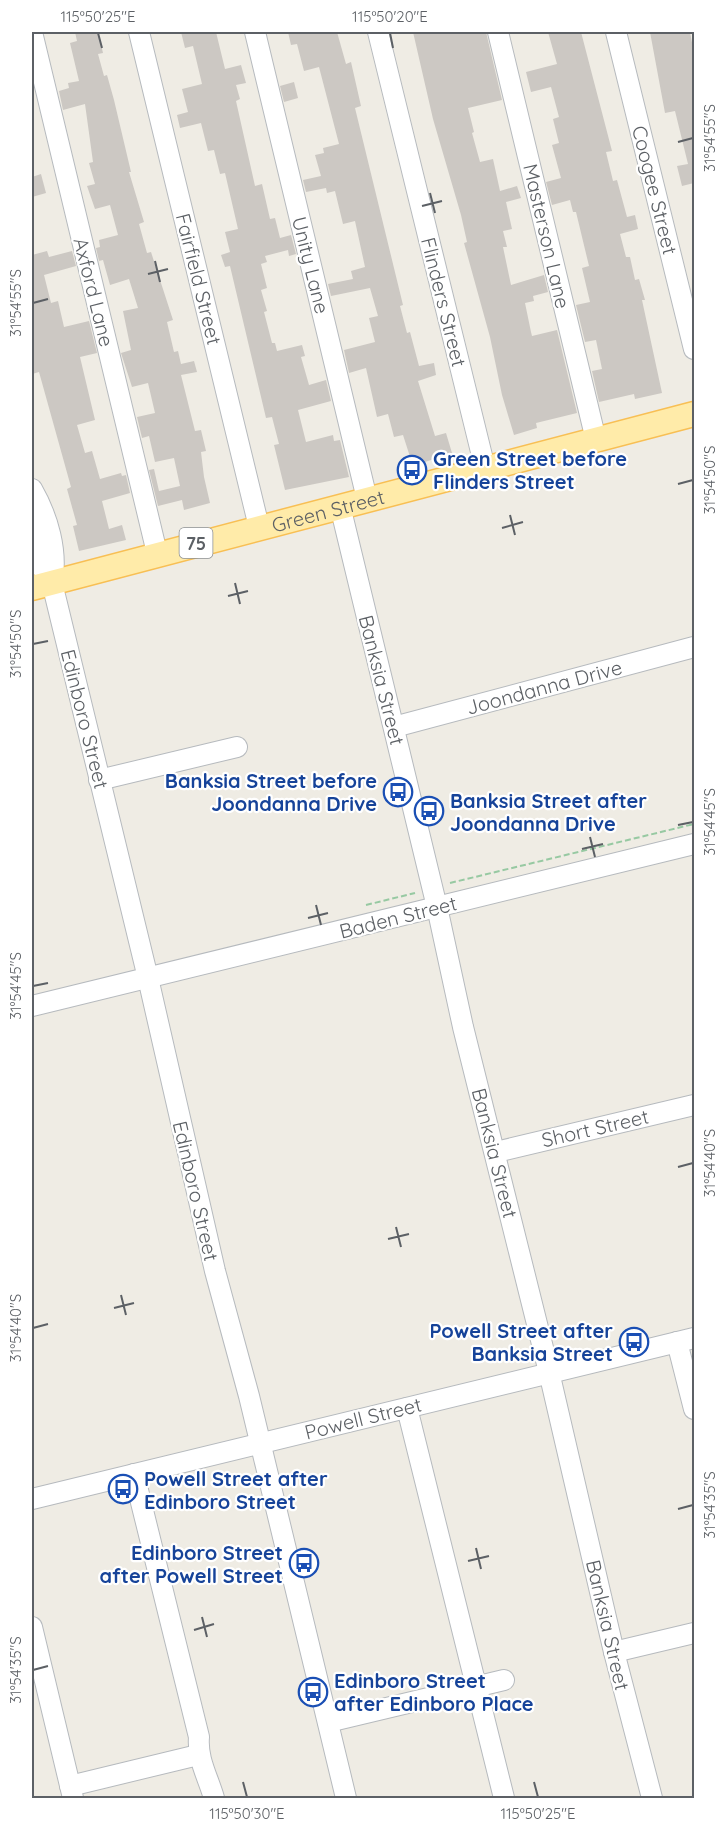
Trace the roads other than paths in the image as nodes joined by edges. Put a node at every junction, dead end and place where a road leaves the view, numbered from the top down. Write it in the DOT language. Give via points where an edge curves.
graph roads {
  1 [pos="32,32"];
  2 [pos="139,32"];
  3 [pos="255,32"];
  4 [pos="378,32"];
  5 [pos="498,32"];
  6 [pos="616,32"];
  7 [pos="694,349"];
  8 [pos="694,414"];
  9 [pos="596,440"];
  10 [pos="484,468"];
  11 [pos="32,489"];
  12 [pos="367,499"];
  13 [pos="340,506"];
  14 [pos="32,526"];
  15 [pos="260,527"];
  16 [pos="157,553"];
  17 [pos="42,586"];
  18 [pos="694,647"];
  19 [pos="394,727"];
  20 [pos="237,747"];
  21 [pos="99,780"];
  22 [pos="694,843"];
  23 [pos="437,907"];
  24 [pos="148,978"];
  25 [pos="32,1006"];
  26 [pos="694,1105"];
  27 [pos="496,1152"];
  28 [pos="686,1340"];
  29 [pos="549,1372"];
  30 [pos="407,1408"];
  31 [pos="694,1409"];
  32 [pos="261,1443"];
  33 [pos="134,1474"];
  34 [pos="32,1499"];
  35 [pos="32,1627"];
  36 [pos="694,1632"];
  37 [pos="614,1652"];
  38 [pos="504,1680"];
  39 [pos="475,1686"];
  40 [pos="328,1722"];
  41 [pos="198,1755"];
  42 [pos="72,1792"];
  43 [pos="214,1798"];
  44 [pos="346,1798"];
  45 [pos="504,1798"];
  46 [pos="652,1798"];
  1 -- 16 [label="street, Axford Lane"];
  2 -- 15 [label="street, Fairfield Street"];
  3 -- 12 [label="street, Unity Lane"];
  4 -- 10 [label="street, Flinders Street"];
  5 -- 9 [label="street, Masterson Lane"];
  6 -- 7 [label="street, Coogee Street"];
  8 -- 9 [label="main road, Green Street / 75"];
  9 -- 10 [label="main road, Green Street / 75"];
  10 -- 12 [label="main road, Green Street / 75"];
  11 -- 17 [label="street, Edinboro Street" via="42,507 56,561"];
  12 -- 13 [label="main road, Green Street / 75"];
  13 -- 15 [label="main road, Green Street / 75"];
  13 -- 19 [label="street, Banksia Street"];
  14 -- 17 [label="street, Edinboro Street"];
  15 -- 16 [label="main road, Green Street / 75"];
  16 -- 17 [label="main road, Green Street / 75"];
  17 -- 21 [label="street, Edinboro Street"];
  18 -- 19 [label="street, Joondanna Drive"];
  19 -- 23 [label="street, Banksia Street"];
  20 -- 21 [label="street"];
  21 -- 24 [label="street, Edinboro Street"];
  22 -- 23 [label="street, Baden Street"];
  23 -- 24 [label="street, Baden Street"];
  23 -- 27 [label="street, Banksia Street"];
  24 -- 25 [label="street, Baden Street"];
  24 -- 32 [label="street, Edinboro Street" via="215,1271"];
  26 -- 27 [label="street, Short Street"];
  27 -- 29 [label="street, Banksia Street"];
  28 -- 29 [label="street, Powell Street"];
  28 -- 31 [label="street"];
  29 -- 30 [label="street, Powell Street"];
  29 -- 37 [label="street, Banksia Street"];
  30 -- 32 [label="street, Powell Street"];
  30 -- 39 [label="street"];
  32 -- 33 [label="street, Powell Street"];
  32 -- 40 [label="street, Edinboro Street"];
  33 -- 34 [label="street, Powell Street"];
  33 -- 41 [label="street" via="199,1737"];
  35 -- 42 [label="street"];
  36 -- 37 [label="street"];
  37 -- 46 [label="street, Banksia Street"];
  38 -- 39 [label="street"];
  39 -- 40 [label="street"];
  39 -- 45 [label="street"];
  40 -- 44 [label="street, Edinboro Street"];
  41 -- 42 [label="street"];
  41 -- 43 [label="street"];
}
